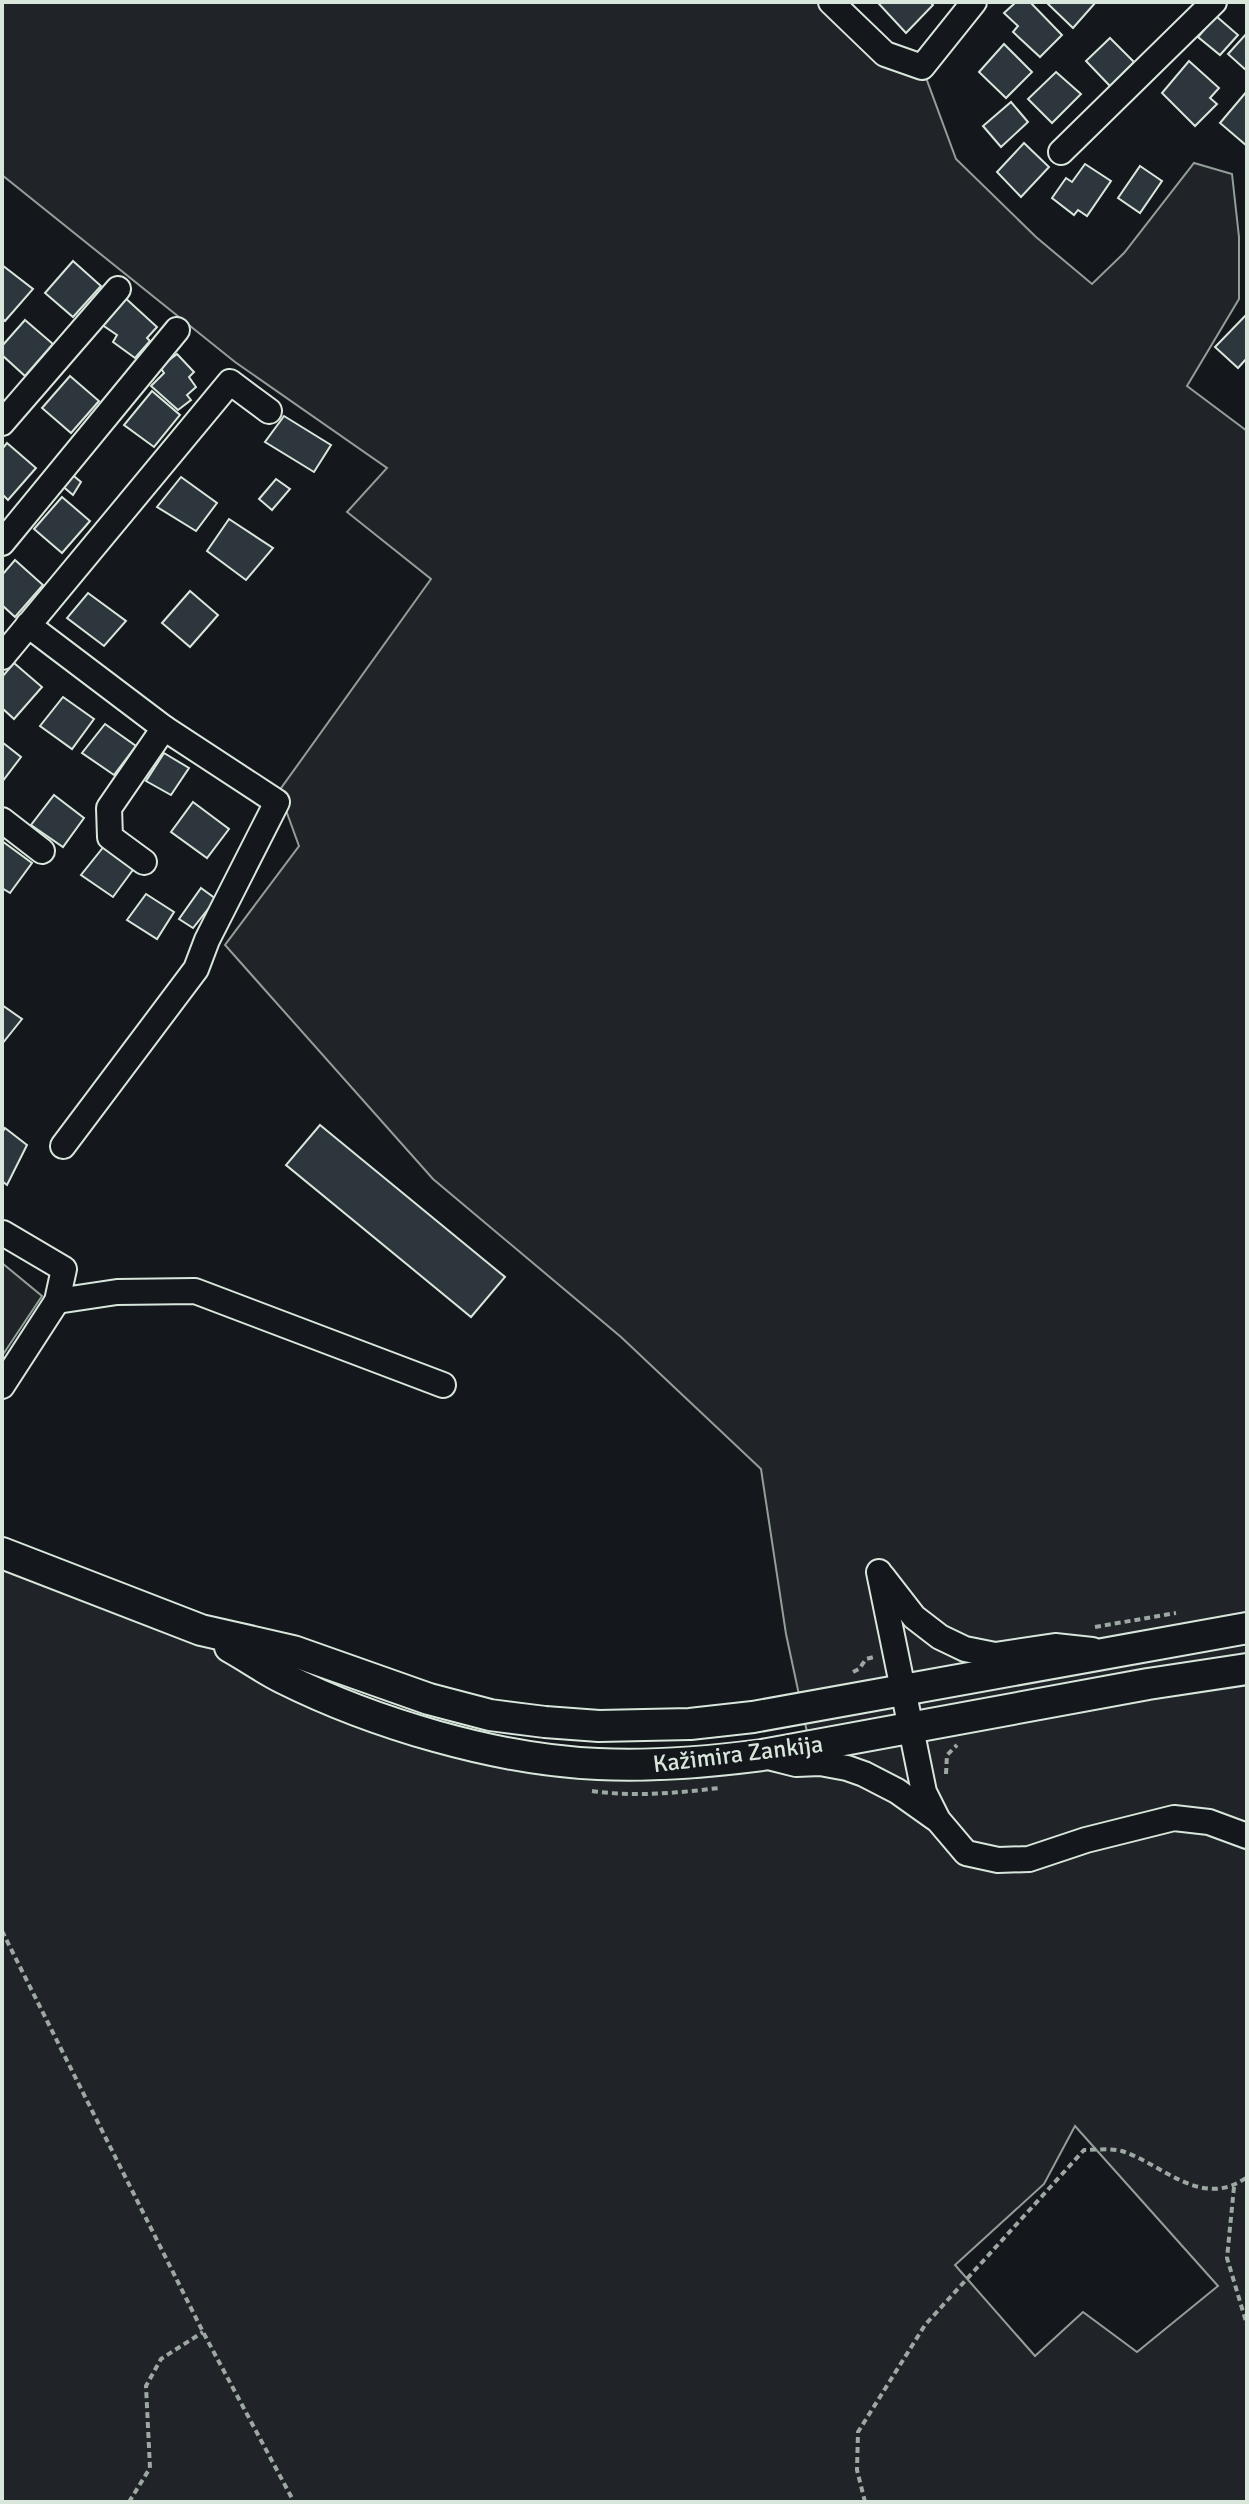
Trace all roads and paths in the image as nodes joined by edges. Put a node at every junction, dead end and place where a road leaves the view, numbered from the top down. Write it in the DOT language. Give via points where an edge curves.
graph roads {
  1 [pos="831,2"];
  2 [pos="974,2"];
  3 [pos="1214,2"];
  4 [pos="1061,152"];
  5 [pos="118,289"];
  6 [pos="177,330"];
  7 [pos="269,411"];
  8 [pos="2,423"];
  9 [pos="2,543"];
  10 [pos="28,625"];
  11 [pos="2,657"];
  12 [pos="164,728"];
  13 [pos="2,820"];
  14 [pos="42,851"];
  15 [pos="144,862"];
  16 [pos="63,1146"];
  17 [pos="3,1233"];
  18 [pos="57,1301"];
  19 [pos="443,1385"];
  20 [pos="2,1386"];
  21 [pos="2,1553"];
  22 [pos="1247,1628"];
  23 [pos="201,1630"];
  24 [pos="1111,1652"];
  25 [pos="1247,1669"];
  26 [pos="902,1690"];
  27 [pos="910,1728"];
  28 [pos="762,1755"];
  29 [pos="947,1755"];
  30 [pos="946,1774"];
  31 [pos="938,1820"];
  32 [pos="1247,1836"];
  33 [pos="2,1931"];
  34 [pos="1247,2177"];
  35 [pos="1234,2187"];
  36 [pos="1247,2325"];
  37 [pos="203,2332"];
  38 [pos="129,2502"];
  39 [pos="294,2502"];
  40 [pos="865,2502"];
  1 -- 2 [label="street" via="885,54 922,67"];
  3 -- 4 [label="street"];
  5 -- 8 [label="street"];
  6 -- 9 [label="street"];
  7 -- 10 [label="street" via="230,382"];
  10 -- 11 [label="street"];
  10 -- 12 [label="street"];
  12 -- 15 [label="street" via="109,808 110,837"];
  12 -- 16 [label="street" via="277,802 196,969"];
  13 -- 14 [label="street"];
  17 -- 18 [label="street" via="64,1269"];
  18 -- 19 [label="street" via="117,1292 195,1291"];
  18 -- 20 [label="street"];
  21 -- 23 [label="main road, Kažimira Zankija"];
  22 -- 24 [label="main road, Kažimira Zankija"];
  23 -- 26 [label="main road, Kažimira Zankija" via="293,1651 429,1699 545,1722 713,1722"];
  23 -- 28 [label="main road, Kažimira Zankija" via="283,1678 346,1705 482,1748 597,1764 706,1763"];
  24 -- 26 [label="main road, Kažimira Zankija"];
  24 -- 26 [label="street" via="1055,1646 995,1655 965,1649 914,1617 879,1572"];
  25 -- 27 [label="main road, Kažimira Zankija"];
  26 -- 27 [label="street"];
  27 -- 28 [label="main road, Kažimira Zankija"];
  27 -- 31 [label="street" via="924,1792"];
  28 -- 31 [label="street" via="864,1774"];
  29 -- 30 [label="path"];
  31 -- 32 [label="street" via="966,1853 998,1860 1029,1859 1174,1818 1209,1822"];
  33 -- 37 [label="path"];
  34 -- 35 [label="path"];
  35 -- 36 [label="path" via="1227,2258"];
  35 -- 40 [label="path" via="1200,2189 1120,2150 1084,2150 925,2325 858,2432 857,2470"];
  37 -- 38 [label="path" via="161,2359 146,2386 150,2468"];
  37 -- 39 [label="path"];
}
